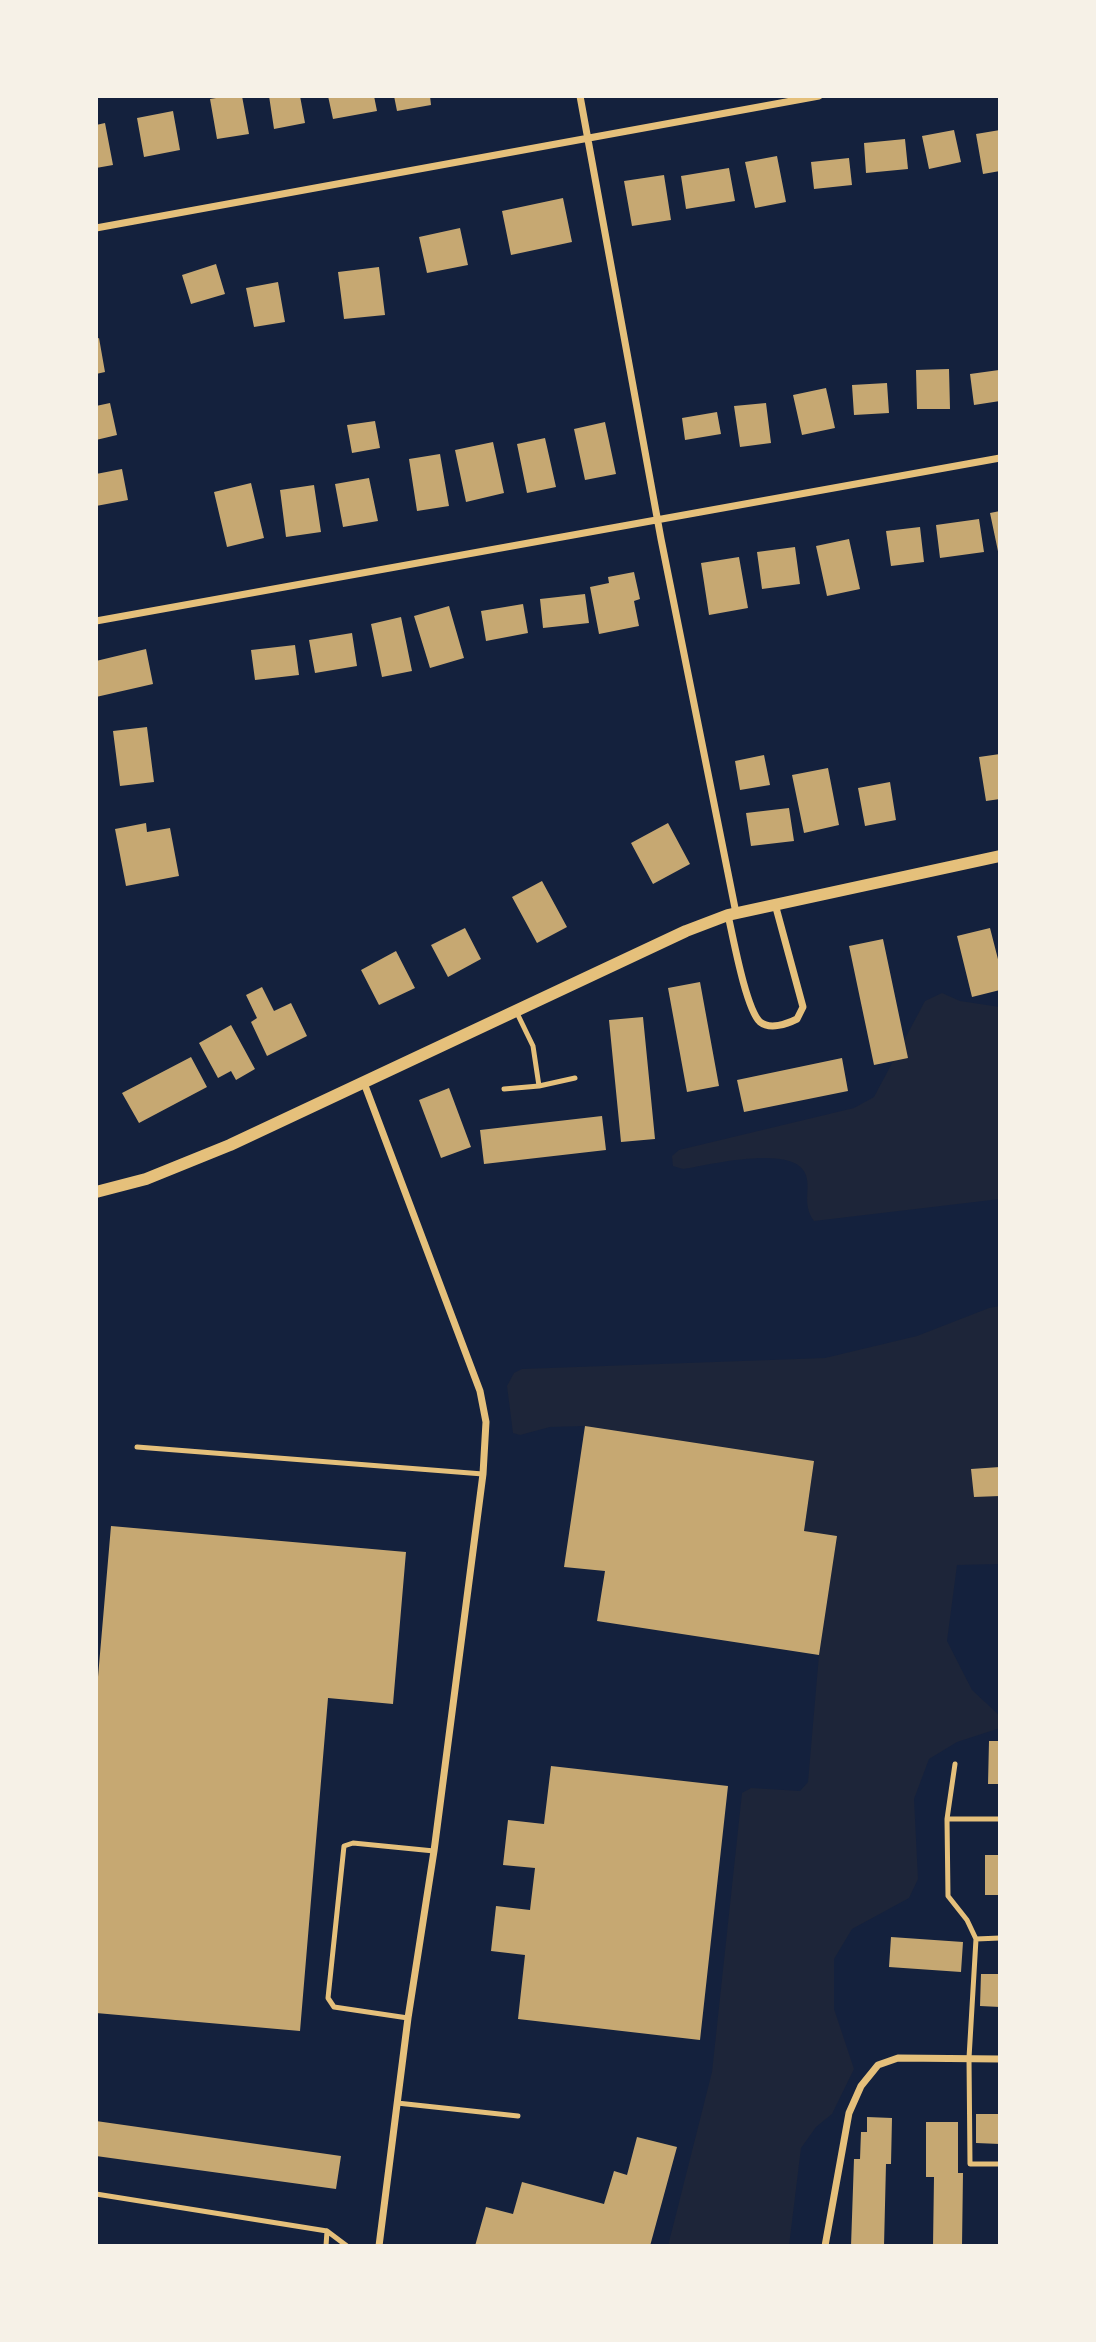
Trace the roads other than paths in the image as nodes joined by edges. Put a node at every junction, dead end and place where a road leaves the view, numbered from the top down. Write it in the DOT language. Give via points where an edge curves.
graph roads {
  1 [pos="580,96"];
  2 [pos="819,96"];
  3 [pos="588,138"];
  4 [pos="96,229"];
  5 [pos="1000,458"];
  6 [pos="659,519"];
  7 [pos="96,621"];
  8 [pos="1000,856"];
  9 [pos="775,904"];
  10 [pos="732,914"];
  11 [pos="516,1012"];
  12 [pos="575,1078"];
  13 [pos="364,1083"];
  14 [pos="539,1086"];
  15 [pos="504,1089"];
  16 [pos="96,1192"];
  17 [pos="137,1447"];
  18 [pos="484,1474"];
  19 [pos="955,1764"];
  20 [pos="947,1819"];
  21 [pos="1000,1819"];
  22 [pos="434,1851"];
  23 [pos="1000,1938"];
  24 [pos="976,1939"];
  25 [pos="408,2018"];
  26 [pos="969,2059"];
  27 [pos="1000,2059"];
  28 [pos="397,2103"];
  29 [pos="518,2116"];
  30 [pos="1000,2164"];
  31 [pos="96,2194"];
  32 [pos="327,2231"];
  33 [pos="326,2246"];
  34 [pos="347,2246"];
  35 [pos="379,2246"];
  36 [pos="825,2246"];
  1 -- 3 [label="street"];
  2 -- 3 [label="street"];
  3 -- 4 [label="street"];
  3 -- 6 [label="street"];
  5 -- 6 [label="street"];
  6 -- 7 [label="street"];
  6 -- 10 [label="street"];
  8 -- 9 [label="street"];
  9 -- 10 [label="street"];
  9 -- 10 [label="street" via="803,1007 797,1019 780,1025 761,1023 749,1000"];
  10 -- 11 [label="street" via="686,931"];
  11 -- 13 [label="street"];
  11 -- 14 [label="lane" via="533,1046"];
  12 -- 14 [label="lane"];
  13 -- 16 [label="street" via="230,1145 146,1179"];
  13 -- 18 [label="street" via="480,1391 486,1422"];
  14 -- 15 [label="lane"];
  17 -- 18 [label="lane"];
  18 -- 22 [label="street"];
  19 -- 20 [label="lane"];
  20 -- 21 [label="lane"];
  20 -- 24 [label="lane" via="948,1896"];
  22 -- 25 [label="street"];
  22 -- 25 [label="lane" via="344,1846 328,1998 334,2007"];
  23 -- 24 [label="lane"];
  24 -- 26 [label="lane"];
  25 -- 28 [label="street"];
  26 -- 27 [label="street"];
  26 -- 30 [label="lane" via="970,2164"];
  26 -- 36 [label="street" via="898,2058 878,2065 861,2086 849,2113"];
  28 -- 29 [label="lane"];
  28 -- 35 [label="street"];
  31 -- 32 [label="lane"];
  32 -- 33 [label="lane"];
  32 -- 34 [label="lane"];
}
